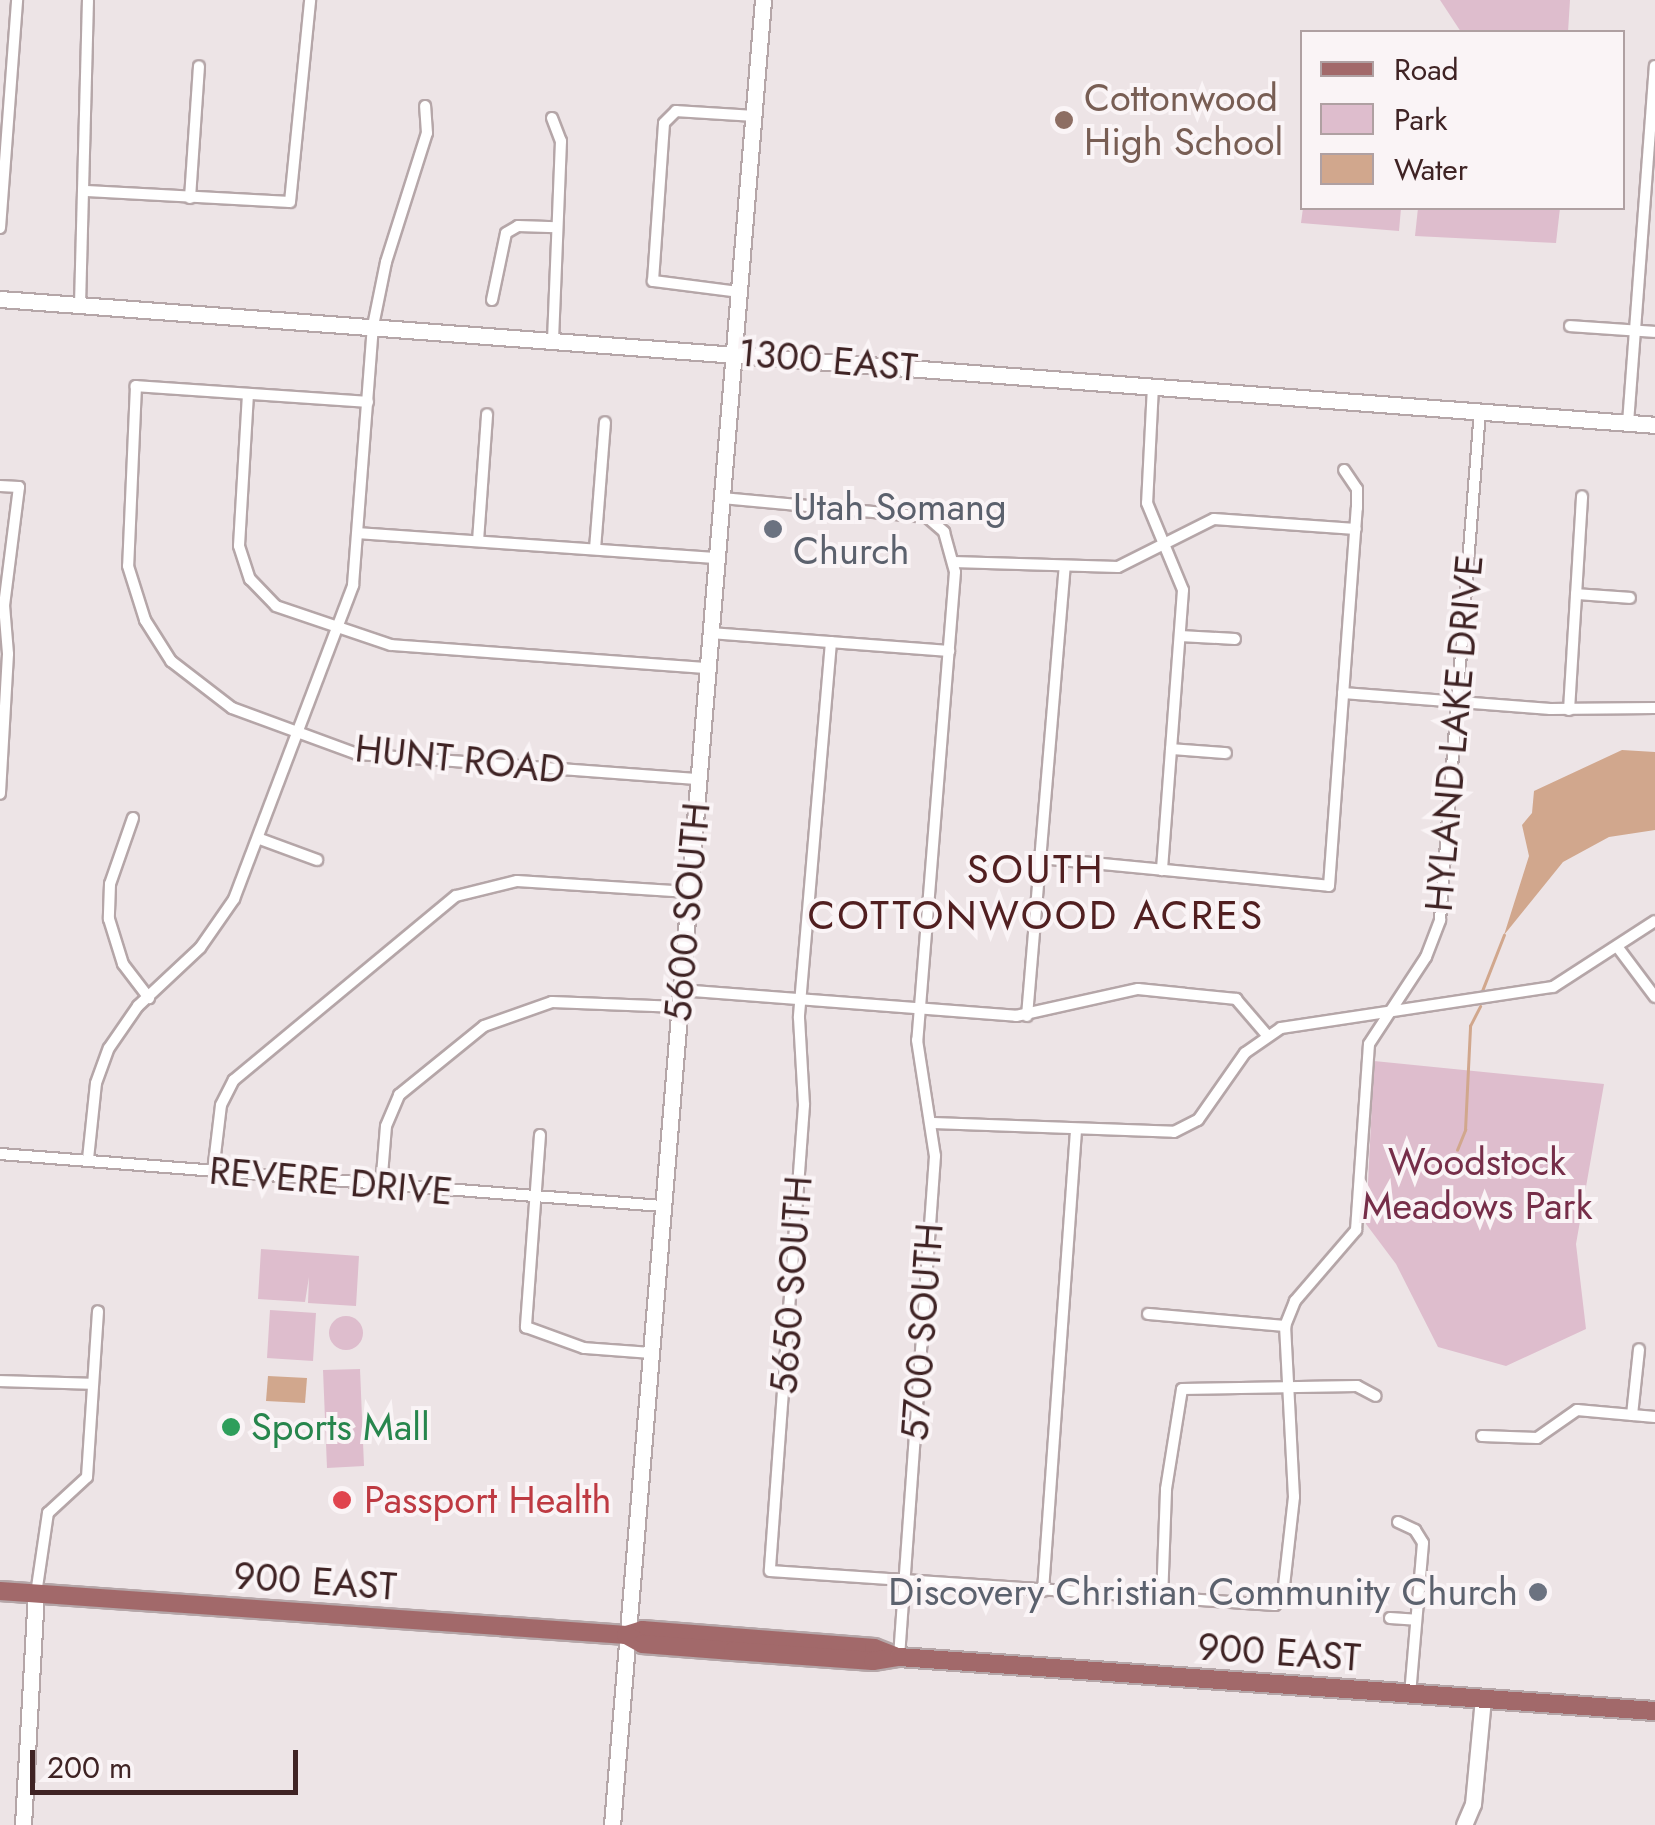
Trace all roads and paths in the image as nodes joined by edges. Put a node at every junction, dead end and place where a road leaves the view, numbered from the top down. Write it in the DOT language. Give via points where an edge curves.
graph roads {
  1 [pos="17,0"];
  2 [pos="88,0"];
  3 [pos="310,0"];
  4 [pos="763,0"];
  5 [pos="199,66"];
  6 [pos="1655,66"];
  7 [pos="425,106"];
  8 [pos="754,116"];
  9 [pos="552,118"];
  10 [pos="87,191"];
  11 [pos="190,198"];
  12 [pos="556,227"];
  13 [pos="0,228"];
  14 [pos="739,292"];
  15 [pos="0,299"];
  16 [pos="492,300"];
  17 [pos="80,305"];
  18 [pos="373,326"];
  19 [pos="1570,326"];
  20 [pos="1635,330"];
  21 [pos="1655,332"];
  22 [pos="553,339"];
  23 [pos="734,353"];
  24 [pos="1153,386"];
  25 [pos="248,394"];
  26 [pos="368,402"];
  27 [pos="1480,411"];
  28 [pos="487,414"];
  29 [pos="604,422"];
  30 [pos="1628,423"];
  31 [pos="1655,425"];
  32 [pos="1344,470"];
  33 [pos="0,486"];
  34 [pos="1582,496"];
  35 [pos="722,498"];
  36 [pos="1356,529"];
  37 [pos="358,533"];
  38 [pos="478,542"];
  39 [pos="1164,542"];
  40 [pos="595,550"];
  41 [pos="717,558"];
  42 [pos="953,562"];
  43 [pos="1065,567"];
  44 [pos="1576,594"];
  45 [pos="1630,598"];
  46 [pos="2,605"];
  47 [pos="337,630"];
  48 [pos="710,633"];
  49 [pos="1180,636"];
  50 [pos="1235,639"];
  51 [pos="831,642"];
  52 [pos="950,652"];
  53 [pos="707,668"];
  54 [pos="1343,694"];
  55 [pos="1458,702"];
  56 [pos="1655,708"];
  57 [pos="1569,710"];
  58 [pos="299,734"];
  59 [pos="1172,749"];
  60 [pos="1226,753"];
  61 [pos="698,779"];
  62 [pos="0,794"];
  63 [pos="132,818"];
  64 [pos="260,839"];
  65 [pos="1040,858"];
  66 [pos="317,860"];
  67 [pos="1162,870"];
  68 [pos="688,892"];
  69 [pos="1655,921"];
  70 [pos="1620,948"];
  71 [pos="1655,997"];
  72 [pos="149,998"];
  73 [pos="680,999"];
  74 [pos="801,1000"];
  75 [pos="920,1008"];
  76 [pos="1385,1012"];
  77 [pos="1027,1016"];
  78 [pos="1267,1035"];
  79 [pos="933,1124"];
  80 [pos="1076,1131"];
  81 [pos="540,1135"];
  82 [pos="0,1154"];
  83 [pos="88,1159"];
  84 [pos="213,1172"];
  85 [pos="382,1186"];
  86 [pos="535,1197"];
  87 [pos="662,1206"];
  88 [pos="98,1312"];
  89 [pos="1148,1314"];
  90 [pos="1285,1326"];
  91 [pos="1639,1349"];
  92 [pos="650,1353"];
  93 [pos="0,1381"];
  94 [pos="93,1384"];
  95 [pos="1284,1386"];
  96 [pos="1376,1396"];
  97 [pos="1632,1415"];
  98 [pos="1655,1417"];
  99 [pos="1482,1436"];
  100 [pos="1398,1522"];
  101 [pos="904,1580"];
  102 [pos="0,1591"];
  103 [pos="1042,1592"];
  104 [pos="36,1594"];
  105 [pos="1162,1600"];
  106 [pos="1390,1618"];
  107 [pos="1416,1620"];
  108 [pos="626,1636"];
  109 [pos="898,1657"];
  110 [pos="1410,1694"];
  111 [pos="1484,1699"];
  112 [pos="1655,1711"];
  113 [pos="23,1825"];
  114 [pos="612,1825"];
  115 [pos="1464,1825"];
  1 -- 13 [label="street"];
  2 -- 10 [label="street" via="80,108"];
  3 -- 11 [label="street" via="290,202"];
  4 -- 8 [label="main road, 5600 SOUTH"];
  5 -- 11 [label="street"];
  6 -- 20 [label="street"];
  7 -- 18 [label="street" via="427,133"];
  8 -- 14 [label="main road, 5600 SOUTH"];
  8 -- 14 [label="street" via="668,114 653,281"];
  9 -- 12 [label="street" via="561,141"];
  10 -- 11 [label="street"];
  10 -- 17 [label="street"];
  12 -- 16 [label="street" via="522,225 506,233"];
  12 -- 22 [label="street"];
  14 -- 23 [label="main road, 5600 SOUTH"];
  15 -- 17 [label="main road, 1300 EAST"];
  17 -- 18 [label="main road, 1300 EAST"];
  18 -- 22 [label="main road, 1300 EAST"];
  18 -- 26 [label="street"];
  19 -- 20 [label="street"];
  20 -- 21 [label="street"];
  20 -- 30 [label="street"];
  22 -- 23 [label="main road, 1300 EAST"];
  23 -- 24 [label="main road, 1300 EAST"];
  23 -- 35 [label="main road, 5600 SOUTH"];
  24 -- 27 [label="main road, 1300 EAST"];
  24 -- 39 [label="street" via="1146,502"];
  25 -- 26 [label="street"];
  25 -- 47 [label="street" via="238,536 243,563 276,606"];
  25 -- 58 [label="street, HUNT ROAD" via="136,386 126,538 145,620 171,660 206,692"];
  26 -- 37 [label="street"];
  27 -- 30 [label="main road, 1300 EAST"];
  27 -- 55 [label="street, HYLAND LAKE DRIVE"];
  28 -- 38 [label="street"];
  29 -- 40 [label="street"];
  30 -- 31 [label="main road, 1300 EAST"];
  32 -- 36 [label="street" via="1358,489"];
  33 -- 46 [label="street" via="19,487"];
  34 -- 44 [label="street"];
  35 -- 41 [label="main road, 5600 SOUTH"];
  35 -- 42 [label="street" via="916,514 944,532"];
  36 -- 39 [label="street" via="1214,519"];
  36 -- 54 [label="street"];
  37 -- 38 [label="street"];
  37 -- 47 [label="street" via="354,578"];
  38 -- 40 [label="street"];
  39 -- 43 [label="street" via="1118,568"];
  39 -- 49 [label="street" via="1181,579"];
  40 -- 41 [label="street"];
  41 -- 48 [label="main road, 5600 SOUTH"];
  42 -- 43 [label="street"];
  42 -- 52 [label="street, 5700 SOUTH"];
  43 -- 65 [label="street"];
  44 -- 45 [label="street"];
  44 -- 57 [label="street"];
  46 -- 62 [label="street" via="8,654"];
  47 -- 53 [label="street" via="406,648"];
  47 -- 58 [label="street"];
  48 -- 51 [label="street"];
  48 -- 53 [label="main road, 5600 SOUTH"];
  49 -- 50 [label="street"];
  49 -- 59 [label="street"];
  51 -- 52 [label="street"];
  51 -- 74 [label="street, 5650 SOUTH"];
  52 -- 75 [label="street, 5700 SOUTH"];
  53 -- 61 [label="main road, 5600 SOUTH"];
  54 -- 55 [label="street"];
  54 -- 67 [label="street" via="1329,886"];
  55 -- 57 [label="street"];
  55 -- 76 [label="street, HYLAND LAKE DRIVE" via="1440,920 1416,973"];
  56 -- 57 [label="street"];
  58 -- 61 [label="street, HUNT ROAD" via="372,756"];
  58 -- 64 [label="street"];
  59 -- 60 [label="street"];
  59 -- 67 [label="street"];
  61 -- 68 [label="main road, 5600 SOUTH"];
  63 -- 72 [label="street" via="110,884 109,919 123,964"];
  64 -- 66 [label="street"];
  64 -- 72 [label="street" via="212,932"];
  65 -- 67 [label="street"];
  65 -- 77 [label="street"];
  68 -- 73 [label="main road, 5600 SOUTH"];
  68 -- 84 [label="street" via="517,881 456,896 234,1080 221,1106"];
  69 -- 70 [label="street"];
  70 -- 71 [label="street"];
  70 -- 76 [label="street" via="1553,988"];
  72 -- 83 [label="street" via="104,1059"];
  73 -- 74 [label="street"];
  73 -- 85 [label="street" via="552,1002 484,1026 399,1095 386,1126"];
  73 -- 87 [label="main road, 5600 SOUTH"];
  74 -- 75 [label="street"];
  74 -- 101 [label="street, 5650 SOUTH" via="804,1105 770,1570"];
  75 -- 77 [label="street"];
  75 -- 79 [label="street, 5700 SOUTH" via="918,1059"];
  76 -- 78 [label="street" via="1298,1023"];
  76 -- 90 [label="street, HYLAND LAKE DRIVE" via="1369,1044 1356,1230 1295,1301"];
  77 -- 78 [label="street" via="1138,989 1236,999"];
  78 -- 80 [label="street" via="1230,1069 1208,1107 1186,1127 1158,1136"];
  79 -- 80 [label="street"];
  79 -- 101 [label="street, 5700 SOUTH"];
  80 -- 103 [label="street"];
  81 -- 86 [label="street"];
  82 -- 83 [label="street, REVERE DRIVE"];
  83 -- 84 [label="street, REVERE DRIVE"];
  84 -- 85 [label="street, REVERE DRIVE"];
  85 -- 86 [label="street, REVERE DRIVE"];
  86 -- 87 [label="street, REVERE DRIVE"];
  86 -- 92 [label="street" via="526,1327 584,1348"];
  87 -- 92 [label="main road, 5600 SOUTH"];
  88 -- 94 [label="street"];
  89 -- 90 [label="street"];
  90 -- 95 [label="street, HYLAND LAKE DRIVE"];
  91 -- 97 [label="street"];
  92 -- 108 [label="main road, 5600 SOUTH"];
  93 -- 94 [label="street"];
  94 -- 104 [label="street" via="87,1477 48,1513"];
  95 -- 96 [label="street" via="1357,1386"];
  95 -- 105 [label="street" via="1188,1386 1179,1392"];
  95 -- 105 [label="street, HYLAND LAKE DRIVE" via="1294,1497 1283,1595 1275,1605"];
  97 -- 98 [label="street"];
  97 -- 99 [label="street" via="1577,1410 1537,1438"];
  100 -- 107 [label="street" via="1423,1543"];
  101 -- 103 [label="street"];
  101 -- 109 [label="street, 5700 SOUTH"];
  102 -- 104 [label="main road, 900 EAST"];
  103 -- 105 [label="street"];
  104 -- 108 [label="main road, 900 EAST"];
  104 -- 113 [label="main road"];
  106 -- 107 [label="street"];
  107 -- 110 [label="street"];
  108 -- 109 [label="main road, 900 EAST" via="642,1644 872,1662"];
  108 -- 114 [label="main road, 5600 SOUTH"];
  109 -- 110 [label="main road, 900 EAST"];
  110 -- 111 [label="main road, 900 EAST"];
  111 -- 112 [label="main road, 900 EAST"];
  111 -- 115 [label="main road" via="1474,1804"];
}
